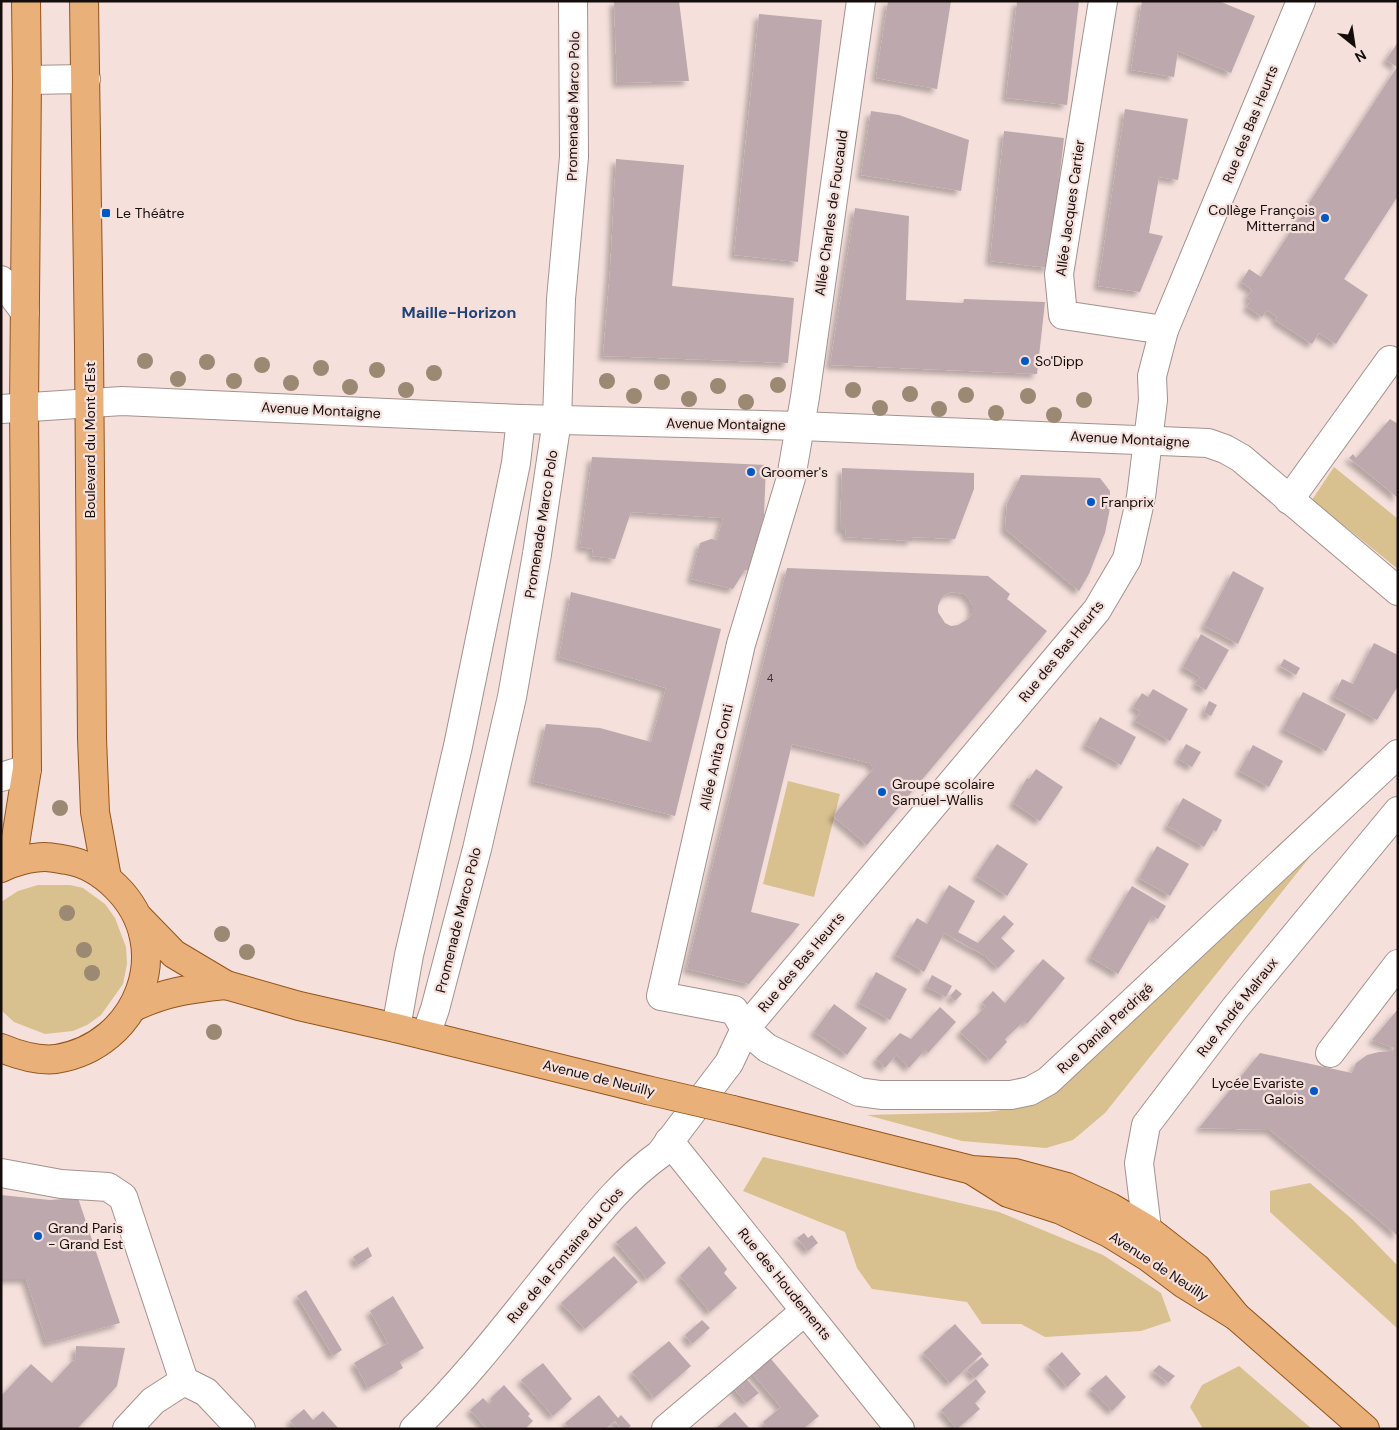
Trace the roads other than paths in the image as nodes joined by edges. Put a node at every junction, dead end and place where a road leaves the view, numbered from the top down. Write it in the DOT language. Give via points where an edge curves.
graph roads {
  1 [pos="26,1"];
  2 [pos="84,1"];
  3 [pos="574,1"];
  4 [pos="861,1"];
  5 [pos="1103,1"];
  6 [pos="1300,1"];
  7 [pos="86,79"];
  8 [pos="27,80"];
  9 [pos="1,280"];
  10 [pos="25,312"];
  11 [pos="1164,330"];
  12 [pos="1390,360"];
  13 [pos="90,402"];
  14 [pos="13,408"];
  15 [pos="521,419"];
  16 [pos="557,420"];
  17 [pos="800,426"];
  18 [pos="1147,442"];
  19 [pos="1289,500"];
  20 [pos="1398,592"];
  21 [pos="1398,754"];
  22 [pos="27,769"];
  23 [pos="1,777"];
  24 [pos="1398,811"];
  25 [pos="6,866"];
  26 [pos="107,878"];
  27 [pos="138,917"];
  28 [pos="1398,964"];
  29 [pos="226,985"];
  30 [pos="134,1007"];
  31 [pos="396,1028"];
  32 [pos="745,1029"];
  33 [pos="426,1035"];
  34 [pos="1,1048"];
  35 [pos="1330,1053"];
  36 [pos="669,1141"];
  37 [pos="972,1170"];
  38 [pos="1,1172"];
  39 [pos="1147,1229"];
  40 [pos="805,1310"];
  41 [pos="1236,1316"];
  42 [pos="195,1387"];
  43 [pos="127,1429"];
  44 [pos="241,1429"];
  45 [pos="414,1429"];
  46 [pos="666,1429"];
  47 [pos="900,1429"];
  48 [pos="1365,1429"];
  1 -- 8 [label="main road"];
  2 -- 7 [label="main road, Boulevard du Mont d'Est"];
  3 -- 16 [label="street, Promenade Marco Polo" via="574,157 561,299"];
  4 -- 17 [label="street, Allée Charles de Foucauld"];
  5 -- 11 [label="street, Allée Jacques Cartier" via="1059,274 1063,315"];
  6 -- 11 [label="street, Rue des Bas Heurts"];
  7 -- 8 [label="street"];
  7 -- 13 [label="main road, Boulevard du Mont d'Est"];
  8 -- 10 [label="main road"];
  9 -- 10 [label="street"];
  10 -- 14 [label="main road"];
  11 -- 18 [label="street, Rue des Bas Heurts" via="1152,376 1153,400"];
  12 -- 19 [label="street"];
  13 -- 14 [label="street, Avenue Montaigne"];
  13 -- 15 [label="street, Avenue Montaigne"];
  13 -- 26 [label="main road, Boulevard du Mont d'Est" via="92,738 96,812"];
  14 -- 22 [label="main road"];
  15 -- 16 [label="street, Avenue Montaigne"];
  15 -- 31 [label="street" via="516,464"];
  16 -- 17 [label="street, Avenue Montaigne"];
  16 -- 33 [label="street, Promenade Marco Polo" via="512,697 474,858"];
  17 -- 18 [label="street, Avenue Montaigne"];
  17 -- 32 [label="street, Allée Anita Conti" via="791,478 742,644 661,996 734,1010"];
  18 -- 19 [label="street, Avenue Montaigne" via="1208,443 1224,449 1241,458"];
  18 -- 32 [label="street, Rue des Bas Heurts" via="1141,496 1126,558 1097,610"];
  19 -- 20 [label="street, Avenue Montaigne"];
  21 -- 32 [label="street, Rue Daniel Perdrigé" via="1048,1081 1030,1091 1010,1095 881,1095 859,1092 767,1048"];
  22 -- 23 [label="street"];
  22 -- 25 [label="main road"];
  24 -- 39 [label="street, Rue André Malraux" via="1235,1008 1146,1125 1139,1163"];
  25 -- 26 [label="main road" via="44,857 78,862"];
  26 -- 27 [label="main road" via="125,896"];
  27 -- 29 [label="main road, Avenue de Neuilly" via="174,954"];
  27 -- 30 [label="main road" via="146,948 146,963 145,978"];
  28 -- 35 [label="street"];
  29 -- 30 [label="main road, Avenue de Neuilly" via="178,990"];
  29 -- 31 [label="main road, Avenue de Neuilly"];
  30 -- 34 [label="main road" via="114,1032 87,1051 55,1059 22,1057"];
  31 -- 33 [label="main road, Avenue de Neuilly"];
  32 -- 36 [label="street, Rue de la Fontaine du Clos" via="729,1063"];
  33 -- 37 [label="main road, Avenue de Neuilly, bridge"];
  36 -- 40 [label="street, Rue des Houdements"];
  36 -- 45 [label="street, Rue de la Fontaine du Clos" via="660,1154 610,1198 458,1384"];
  37 -- 39 [label="main road, Avenue de Neuilly" via="1015,1173 1067,1187"];
  37 -- 41 [label="main road, Avenue de Neuilly" via="1008,1193 1061,1210 1109,1233"];
  38 -- 42 [label="street" via="61,1184 108,1187 123,1197"];
  39 -- 41 [label="main road, Avenue de Neuilly" via="1197,1268"];
  40 -- 46 [label="street"];
  40 -- 47 [label="street, Rue des Houdements"];
  41 -- 48 [label="main road, Avenue de Neuilly"];
  42 -- 43 [label="street" via="153,1402"];
  42 -- 44 [label="street"];
}
